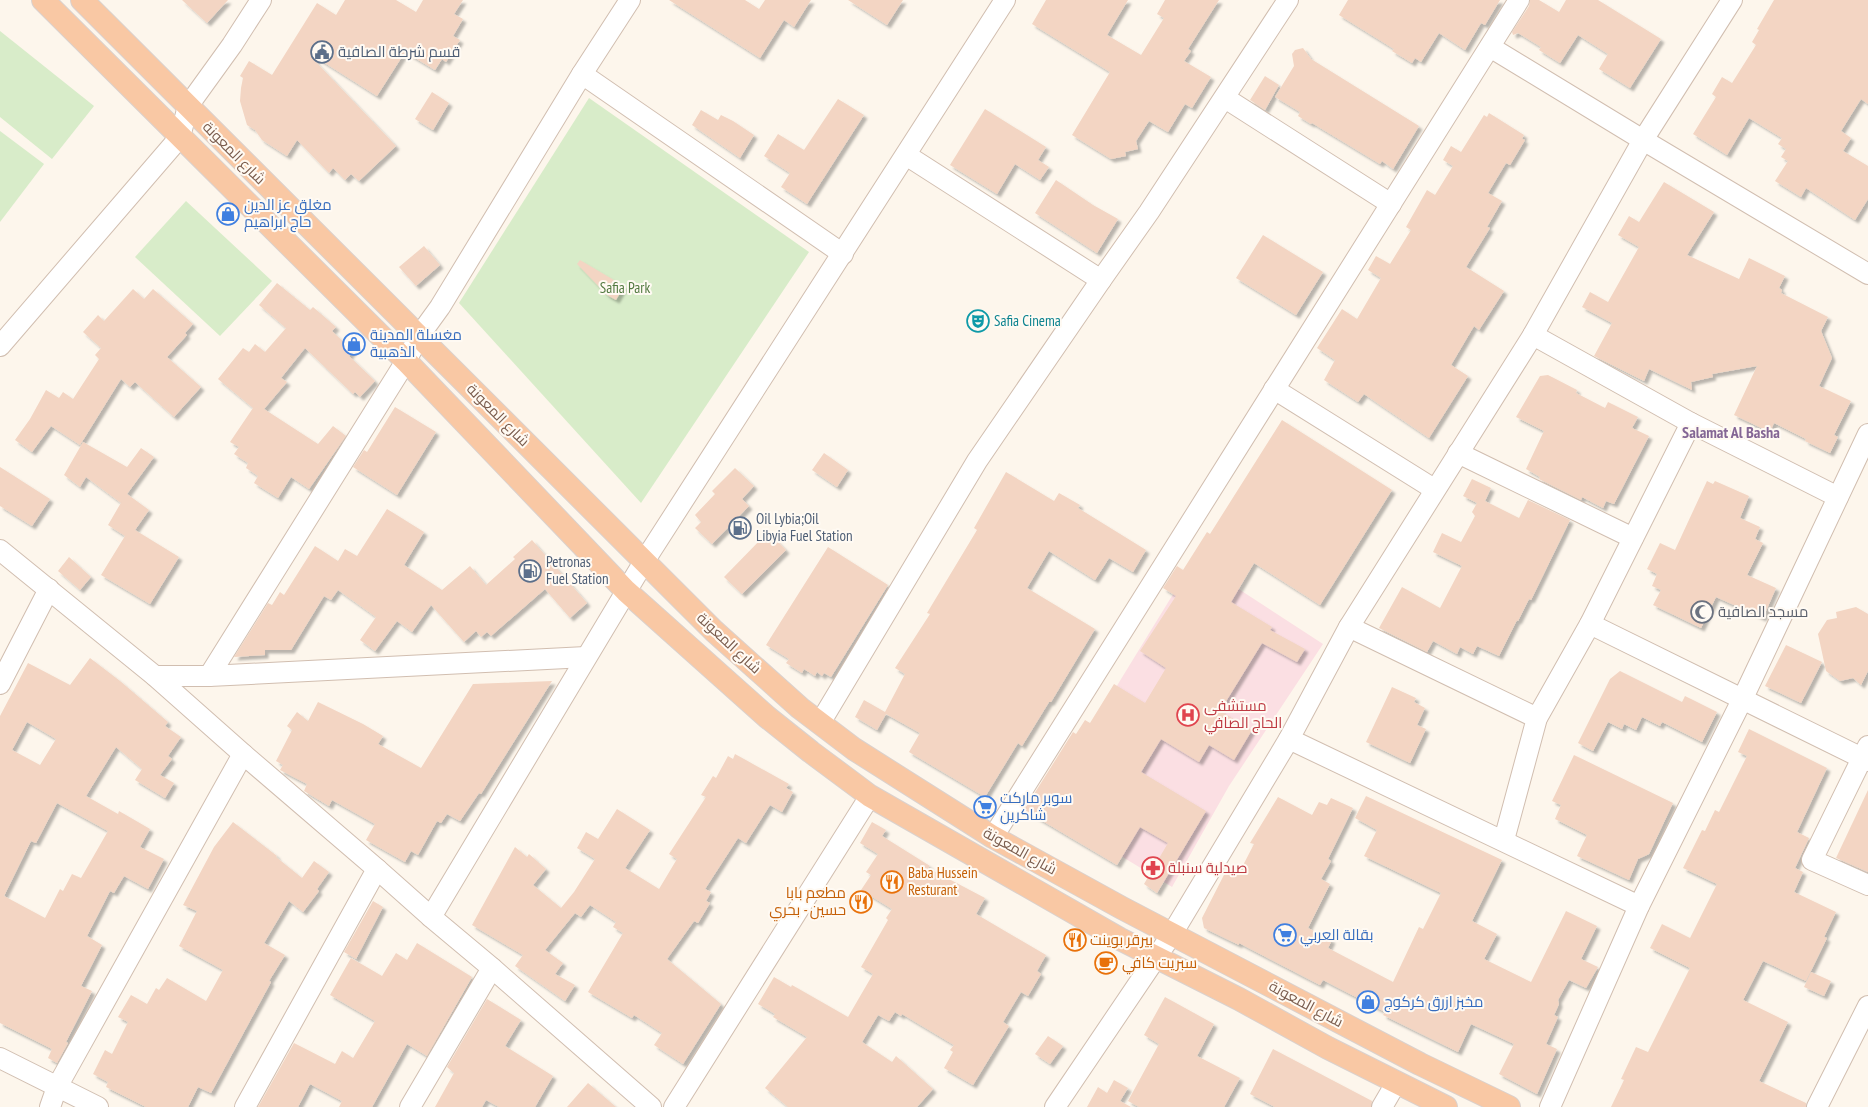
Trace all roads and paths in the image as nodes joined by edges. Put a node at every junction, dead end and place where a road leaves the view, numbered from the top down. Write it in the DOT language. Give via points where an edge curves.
graph roads {
  1 [pos="43,0"];
  2 [pos="82,0"];
  3 [pos="261,0"];
  4 [pos="630,0"];
  5 [pos="1005,0"];
  6 [pos="1288,0"];
  7 [pos="1519,0"];
  8 [pos="1732,0"];
  9 [pos="1490,47"];
  10 [pos="582,74"];
  11 [pos="1225,98"];
  12 [pos="188,106"];
  13 [pos="180,137"];
  14 [pos="1643,140"];
  15 [pos="906,155"];
  16 [pos="1391,204"];
  17 [pos="843,254"];
  18 [pos="1868,274"];
  19 [pos="1101,280"];
  20 [pos="1532,335"];
  21 [pos="419,336"];
  22 [pos="0,346"];
  23 [pos="406,361"];
  24 [pos="1274,389"];
  25 [pos="1690,423"];
  26 [pos="1868,434"];
  27 [pos="1458,453"];
  28 [pos="1434,490"];
  29 [pos="1838,496"];
  30 [pos="1633,538"];
  31 [pos="0,550"];
  32 [pos="645,560"];
  33 [pos="49,589"];
  34 [pos="626,591"];
  35 [pos="1590,624"];
  36 [pos="1349,627"];
  37 [pos="586,657"];
  38 [pos="155,676"];
  39 [pos="209,676"];
  40 [pos="0,684"];
  41 [pos="1742,700"];
  42 [pos="1537,718"];
  43 [pos="820,723"];
  44 [pos="1289,739"];
  45 [pos="243,754"];
  46 [pos="1866,755"];
  47 [pos="870,796"];
  48 [pos="993,837"];
  49 [pos="1504,840"];
  50 [pos="377,869"];
  51 [pos="1868,885"];
  52 [pos="1639,906"];
  53 [pos="431,917"];
  54 [pos="1172,934"];
  55 [pos="1156,958"];
  56 [pos="492,968"];
  57 [pos="1868,1006"];
  58 [pos="0,1058"];
  59 [pos="1396,1083"];
  60 [pos="57,1087"];
  61 [pos="50,1107"];
  62 [pos="98,1107"];
  63 [pos="244,1107"];
  64 [pos="410,1107"];
  65 [pos="651,1107"];
  66 [pos="674,1107"];
  67 [pos="1055,1107"];
  68 [pos="1382,1107"];
  69 [pos="1446,1107"];
  70 [pos="1509,1107"];
  71 [pos="1550,1107"];
  72 [pos="1817,1107"];
  1 -- 13 [label="highway, شارع المعونة"];
  2 -- 12 [label="highway, شارع المعونة"];
  3 -- 12 [label="street"];
  4 -- 10 [label="street"];
  5 -- 15 [label="street"];
  6 -- 11 [label="street"];
  7 -- 9 [label="street"];
  8 -- 14 [label="street"];
  9 -- 14 [label="street"];
  9 -- 16 [label="street"];
  10 -- 17 [label="street"];
  10 -- 21 [label="street"];
  11 -- 16 [label="street"];
  11 -- 19 [label="street"];
  12 -- 13 [label="street"];
  12 -- 21 [label="highway, شارع المعونة"];
  13 -- 22 [label="street"];
  13 -- 23 [label="highway, شارع المعونة"];
  14 -- 18 [label="street"];
  14 -- 20 [label="street"];
  15 -- 17 [label="street"];
  15 -- 19 [label="street"];
  16 -- 24 [label="street"];
  17 -- 32 [label="street"];
  19 -- 43 [label="street" via="977,461"];
  20 -- 25 [label="street"];
  20 -- 27 [label="street"];
  21 -- 23 [label="street"];
  21 -- 32 [label="highway, شارع المعونة"];
  23 -- 34 [label="highway, شارع المعونة"];
  23 -- 39 [label="street"];
  24 -- 28 [label="street"];
  24 -- 48 [label="street"];
  25 -- 29 [label="street"];
  25 -- 30 [label="street"];
  26 -- 29 [label="street"];
  27 -- 28 [label="street"];
  27 -- 30 [label="street"];
  28 -- 36 [label="street"];
  29 -- 41 [label="street"];
  30 -- 35 [label="street"];
  31 -- 33 [label="street"];
  32 -- 34 [label="street"];
  32 -- 43 [label="highway, شارع المعونة" via="739,654"];
  33 -- 38 [label="street"];
  33 -- 40 [label="street"];
  34 -- 37 [label="street"];
  34 -- 47 [label="highway, شارع المعونة" via="767,717"];
  35 -- 41 [label="street"];
  35 -- 42 [label="street"];
  36 -- 42 [label="street"];
  36 -- 44 [label="street"];
  37 -- 39 [label="street"];
  37 -- 53 [label="street"];
  38 -- 39 [label="street"];
  38 -- 45 [label="street"];
  41 -- 46 [label="street"];
  41 -- 52 [label="street"];
  42 -- 49 [label="street"];
  43 -- 48 [label="highway, شارع المعونة" via="880,766"];
  44 -- 49 [label="street"];
  44 -- 54 [label="street"];
  45 -- 50 [label="street"];
  45 -- 60 [label="street"];
  46 -- 51 [label="street" via="1812,860"];
  47 -- 55 [label="highway, شارع المعونة"];
  47 -- 66 [label="street"];
  48 -- 54 [label="highway, شارع المعونة"];
  49 -- 52 [label="street"];
  50 -- 53 [label="street"];
  50 -- 63 [label="street"];
  52 -- 71 [label="street"];
  53 -- 56 [label="street"];
  54 -- 55 [label="street"];
  54 -- 70 [label="highway, شارع المعونة" via="1420,1064"];
  55 -- 59 [label="highway, شارع المعونة"];
  55 -- 67 [label="street"];
  56 -- 64 [label="street"];
  56 -- 65 [label="street"];
  57 -- 72 [label="street"];
  58 -- 60 [label="street"];
  59 -- 68 [label="street"];
  59 -- 69 [label="highway, شارع المعونة"];
  60 -- 61 [label="street"];
  60 -- 62 [label="street"];
}
